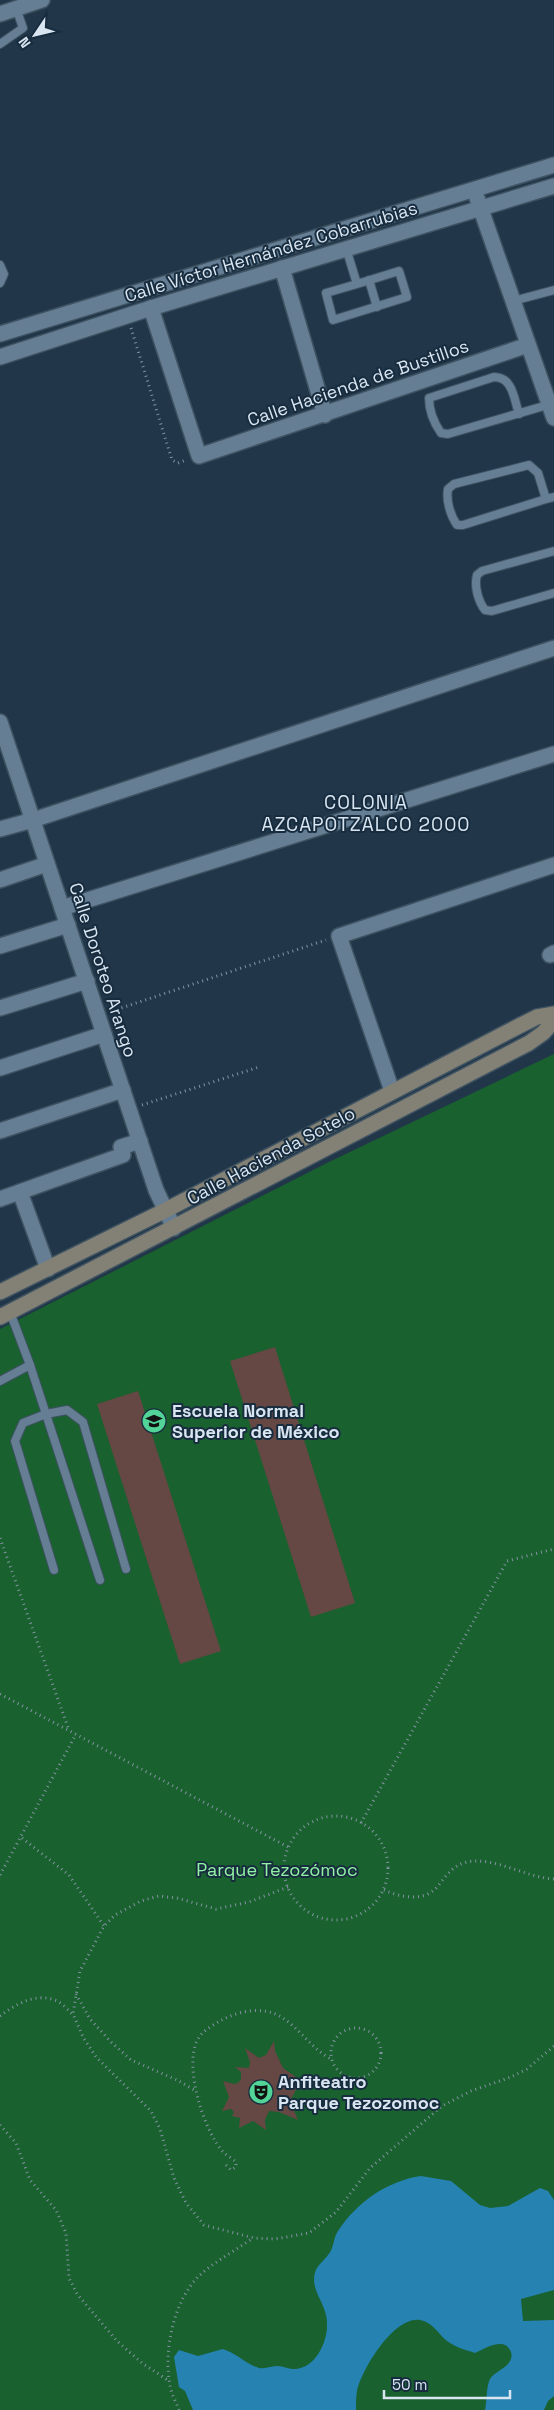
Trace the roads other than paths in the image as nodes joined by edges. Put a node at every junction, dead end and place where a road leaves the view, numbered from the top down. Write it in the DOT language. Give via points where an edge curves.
graph roads {
  1 [pos="42,0"];
  2 [pos="16,8"];
  3 [pos="0,14"];
  4 [pos="0,44"];
  5 [pos="554,165"];
  6 [pos="554,186"];
  7 [pos="474,188"];
  8 [pos="480,207"];
  9 [pos="346,248"];
  10 [pos="0,264"];
  11 [pos="282,268"];
  12 [pos="369,280"];
  13 [pos="0,283"];
  14 [pos="357,284"];
  15 [pos="554,290"];
  16 [pos="513,301"];
  17 [pos="377,307"];
  18 [pos="151,308"];
  19 [pos="0,334"];
  20 [pos="528,345"];
  21 [pos="0,357"];
  22 [pos="552,409"];
  23 [pos="519,414"];
  24 [pos="325,415"];
  25 [pos="550,498"];
  26 [pos="554,551"];
  27 [pos="554,594"];
  28 [pos="554,648"];
  29 [pos="0,722"];
  30 [pos="4,746"];
  31 [pos="554,754"];
  32 [pos="33,820"];
  33 [pos="0,829"];
  34 [pos="47,864"];
  35 [pos="554,865"];
  36 [pos="0,880"];
  37 [pos="62,908"];
  38 [pos="68,925"];
  39 [pos="0,946"];
  40 [pos="87,981"];
  41 [pos="0,1008"];
  42 [pos="554,1014"];
  43 [pos="554,1021"];
  44 [pos="104,1034"];
  45 [pos="554,1038"];
  46 [pos="528,1043"];
  47 [pos="0,1068"];
  48 [pos="123,1090"];
  49 [pos="392,1091"];
  50 [pos="0,1130"];
  51 [pos="140,1140"];
  52 [pos="20,1192"];
  53 [pos="0,1199"];
  54 [pos="166,1210"];
  55 [pos="174,1228"];
  56 [pos="48,1269"];
  57 [pos="0,1292"];
  58 [pos="5,1314"];
  59 [pos="30,1365"];
  60 [pos="0,1381"];
  61 [pos="46,1414"];
  62 [pos="126,1569"];
  63 [pos="54,1570"];
  64 [pos="100,1580"];
  1 -- 2 [label="street"];
  2 -- 3 [label="street"];
  2 -- 4 [label="lane" via="23,28"];
  5 -- 7 [label="street, Calle Víctor Hernández Cobarrubias"];
  6 -- 8 [label="street, Calle Víctor Hernández Cobarrubias"];
  7 -- 8 [label="street"];
  7 -- 19 [label="street, Calle Víctor Hernández Cobarrubias"];
  8 -- 9 [label="street, Calle Víctor Hernández Cobarrubias"];
  8 -- 16 [label="street"];
  9 -- 11 [label="street, Calle Víctor Hernández Cobarrubias"];
  9 -- 14 [label="lane"];
  10 -- 13 [label="lane" via="4,274"];
  11 -- 18 [label="street, Calle Víctor Hernández Cobarrubias"];
  11 -- 24 [label="street"];
  12 -- 14 [label="lane"];
  12 -- 17 [label="lane"];
  12 -- 17 [label="lane" via="399,271 407,297"];
  14 -- 17 [label="lane" via="326,293 333,320"];
  15 -- 16 [label="lane"];
  16 -- 20 [label="street"];
  18 -- 21 [label="street, Calle Víctor Hernández Cobarrubias"];
  18 -- 24 [label="street, Calle Hacienda de Bustillos" via="199,456"];
  20 -- 22 [label="street"];
  20 -- 24 [label="street, Calle Hacienda de Bustillos"];
  22 -- 23 [label="lane"];
  23 -- 23 [label="lane" via="510,385 501,377 429,398 441,433 448,434"];
  25 -- 25 [label="lane" via="538,473 529,465 454,484 448,489 447,496 452,519 457,525"];
  26 -- 27 [label="lane" via="482,571 476,575 475,582 485,610 492,611"];
  28 -- 32 [label="street"];
  29 -- 30 [label="street, Calle Doroteo Arango"];
  30 -- 32 [label="street, Calle Doroteo Arango"];
  31 -- 37 [label="street"];
  32 -- 33 [label="street"];
  32 -- 34 [label="street, Calle Doroteo Arango"];
  34 -- 36 [label="street"];
  34 -- 37 [label="street, Calle Doroteo Arango"];
  35 -- 49 [label="street" via="339,936"];
  37 -- 38 [label="street, Calle Doroteo Arango"];
  38 -- 39 [label="street"];
  38 -- 40 [label="street, Calle Doroteo Arango"];
  40 -- 41 [label="street"];
  40 -- 44 [label="street, Calle Doroteo Arango"];
  42 -- 49 [label="street, Calle Hacienda Sotelo" via="537,1017"];
  43 -- 46 [label="street, Calle Hacienda Sotelo"];
  44 -- 47 [label="street"];
  44 -- 48 [label="street, Calle Doroteo Arango"];
  45 -- 46 [label="street"];
  46 -- 55 [label="street, Calle Hacienda Sotelo"];
  48 -- 50 [label="street"];
  48 -- 51 [label="street, Calle Doroteo Arango"];
  49 -- 54 [label="street, Calle Hacienda Sotelo"];
  51 -- 52 [label="street" via="120,1147 124,1155"];
  51 -- 54 [label="street, Calle Doroteo Arango"];
  52 -- 53 [label="street"];
  52 -- 56 [label="street"];
  54 -- 55 [label="street, Calle Doroteo Arango"];
  54 -- 56 [label="street, Calle Hacienda Sotelo"];
  55 -- 58 [label="street, Calle Hacienda Sotelo"];
  56 -- 57 [label="street, Calle Hacienda Sotelo"];
  58 -- 59 [label="lane"];
  59 -- 60 [label="lane"];
  59 -- 61 [label="lane"];
  61 -- 62 [label="lane" via="67,1410 83,1422"];
  61 -- 63 [label="lane" via="23,1423 15,1441"];
  61 -- 64 [label="lane"];
}
